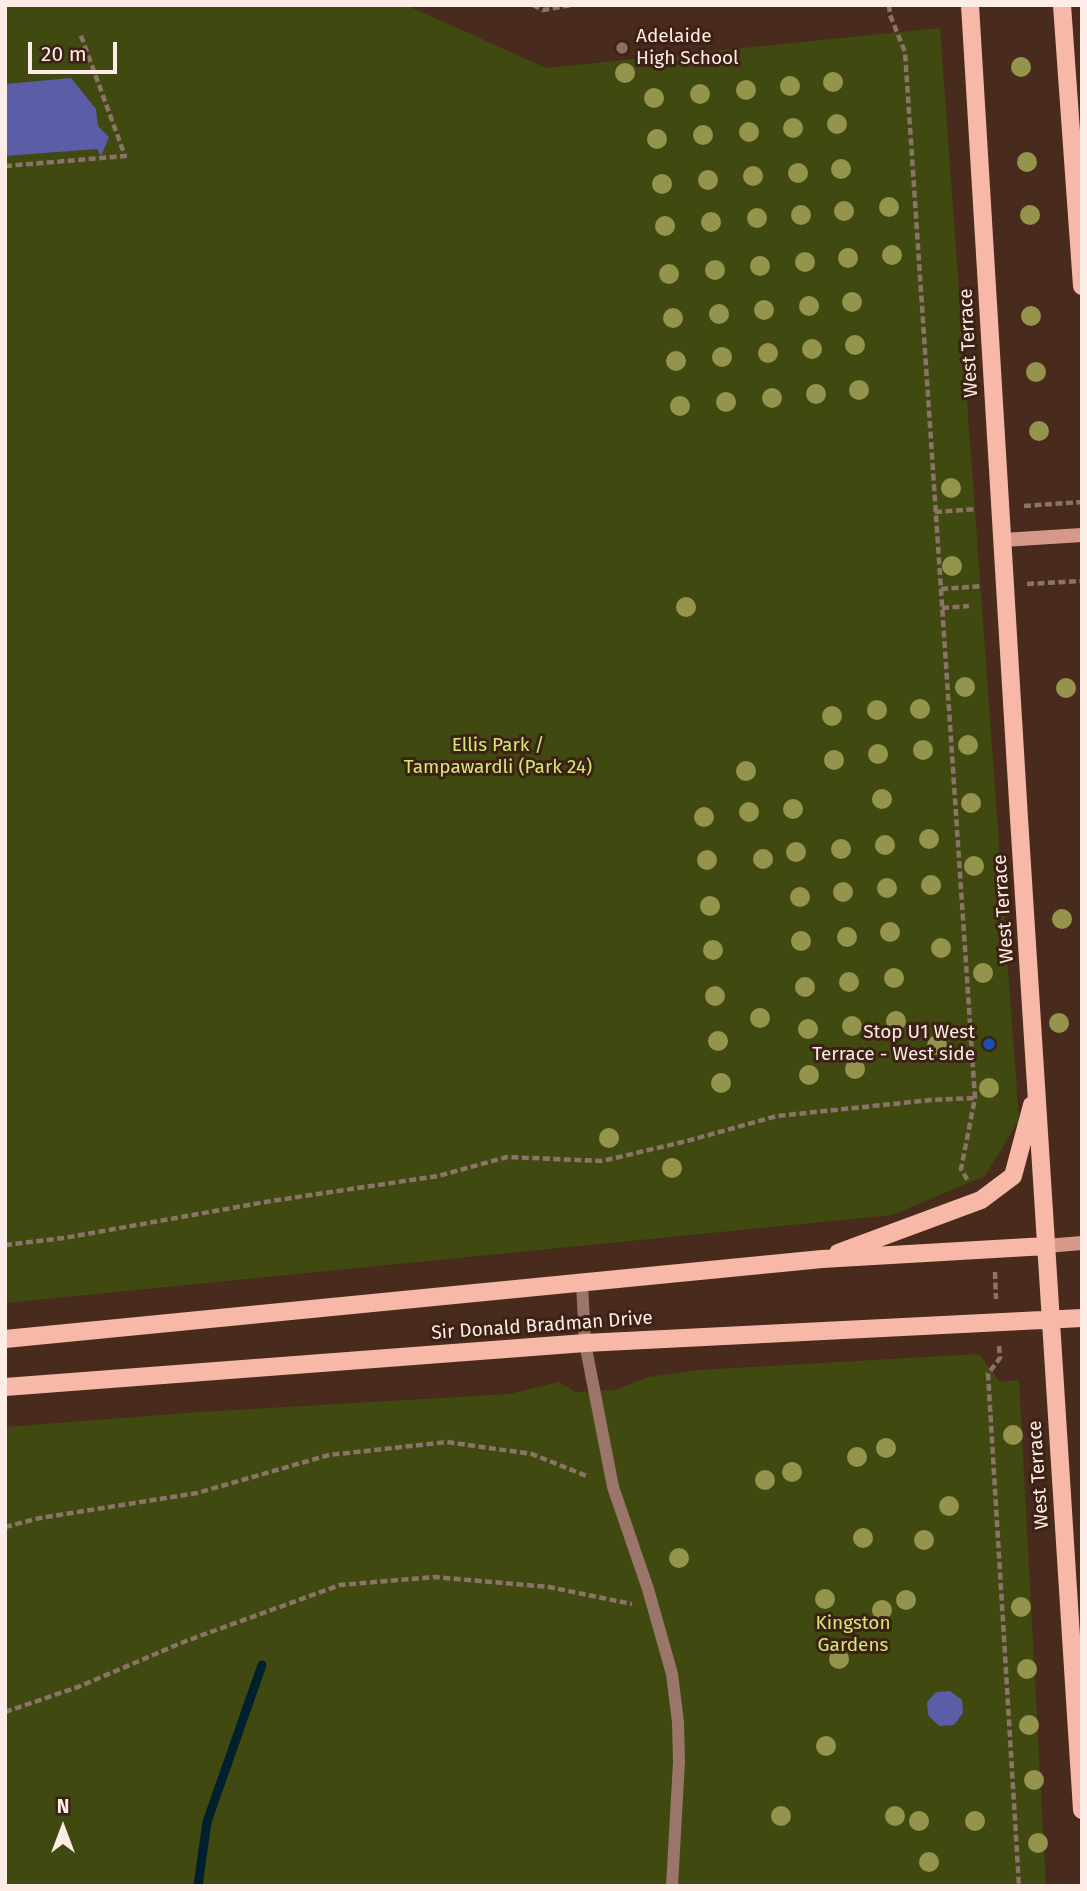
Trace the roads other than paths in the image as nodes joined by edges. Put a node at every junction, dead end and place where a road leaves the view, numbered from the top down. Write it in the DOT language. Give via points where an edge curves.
graph roads {
  1 [pos="970,5"];
  2 [pos="1062,5"];
  3 [pos="1082,286"];
  4 [pos="1082,536"];
  5 [pos="1003,540"];
  6 [pos="1036,1090"];
  7 [pos="1082,1244"];
  8 [pos="1046,1246"];
  9 [pos="822,1259"];
  10 [pos="582,1283"];
  11 [pos="1082,1318"];
  12 [pos="1051,1319"];
  13 [pos="5,1339"];
  14 [pos="585,1343"];
  15 [pos="5,1387"];
  16 [pos="1082,1810"];
  17 [pos="672,1886"];
  1 -- 5 [label="main road, West Terrace"];
  2 -- 3 [label="main road"];
  4 -- 5 [label="street"];
  5 -- 6 [label="main road, West Terrace"];
  6 -- 8 [label="main road, West Terrace"];
  6 -- 9 [label="main road" via="1013,1177 981,1200"];
  7 -- 8 [label="street"];
  8 -- 9 [label="main road, Sir Donald Bradman Drive"];
  8 -- 12 [label="main road, West Terrace"];
  9 -- 10 [label="main road, Sir Donald Bradman Drive"];
  10 -- 13 [label="main road, Sir Donald Bradman Drive"];
  10 -- 14 [label="lane"];
  11 -- 12 [label="main road, Sir Donald Bradman Drive"];
  12 -- 14 [label="main road, Sir Donald Bradman Drive"];
  12 -- 16 [label="main road, West Terrace"];
  14 -- 15 [label="main road, Sir Donald Bradman Drive"];
  14 -- 17 [label="lane" via="612,1487 671,1674 679,1762"];
}
